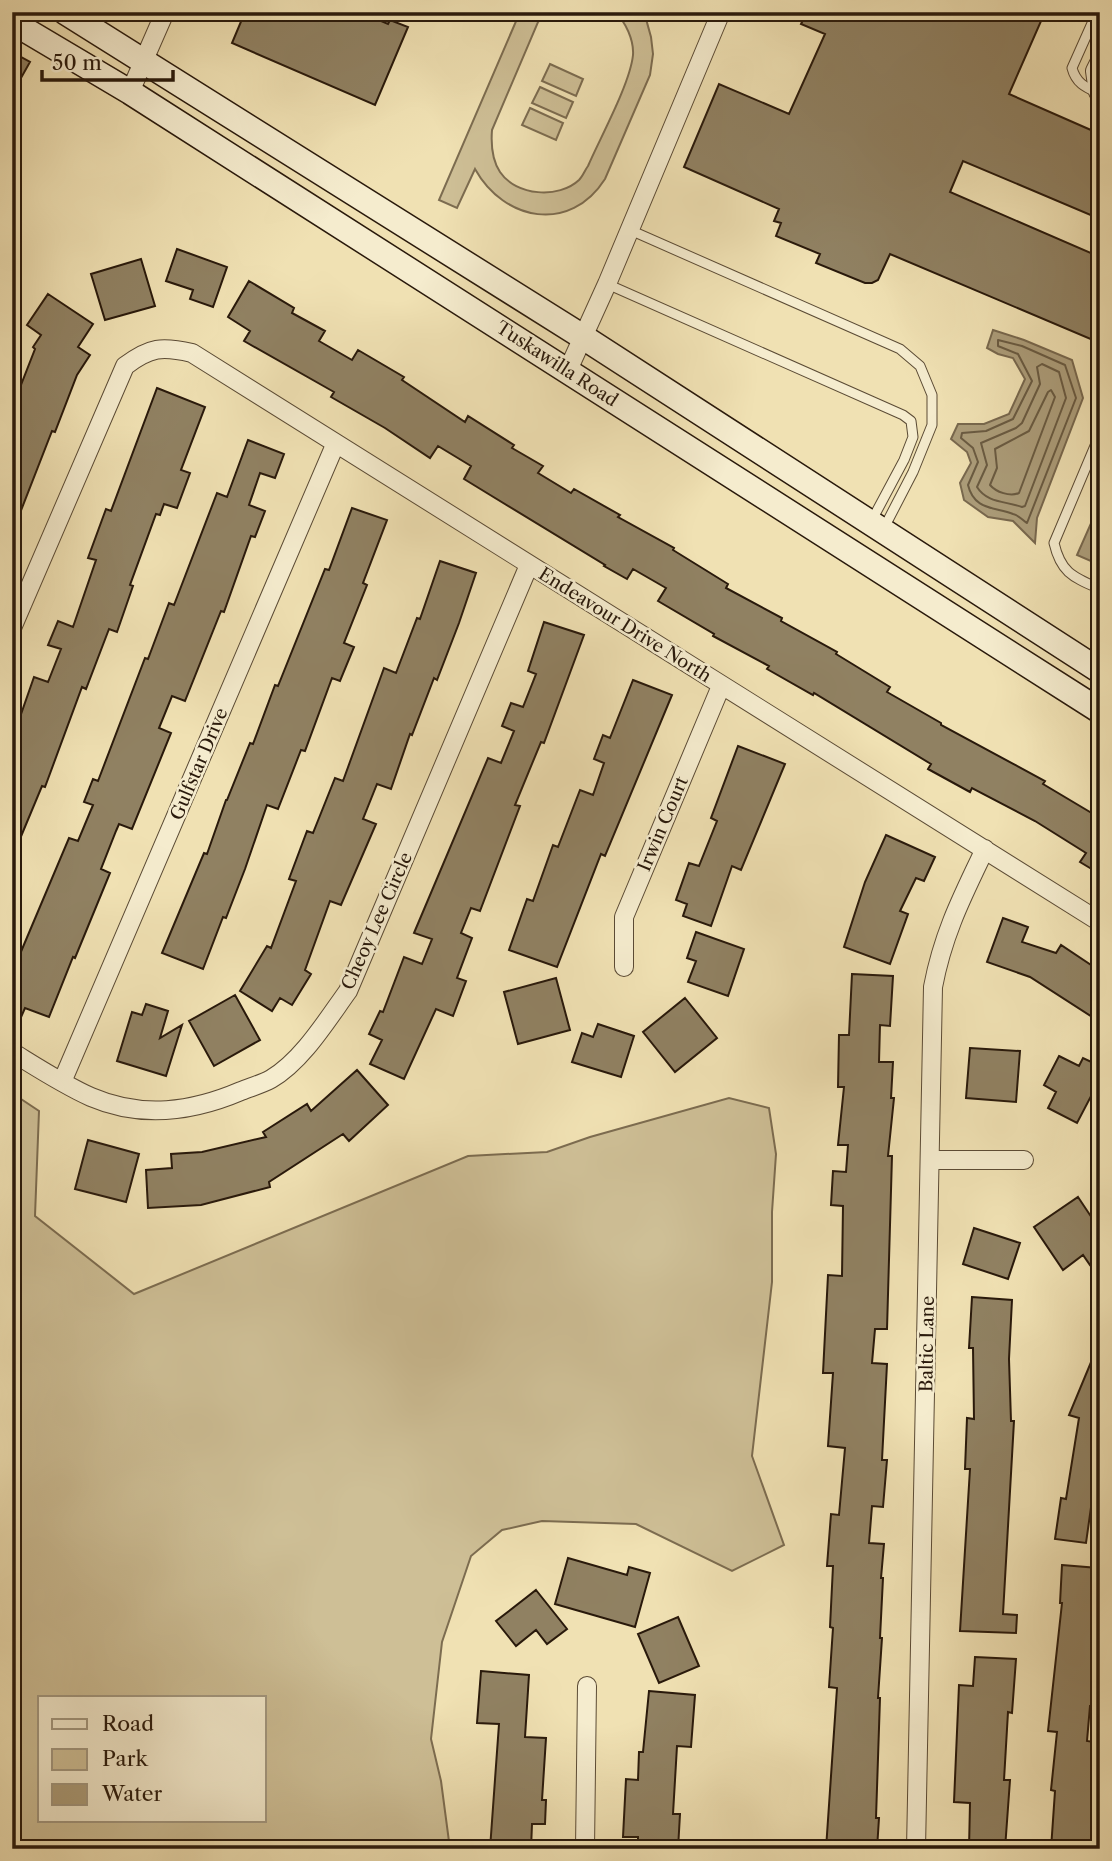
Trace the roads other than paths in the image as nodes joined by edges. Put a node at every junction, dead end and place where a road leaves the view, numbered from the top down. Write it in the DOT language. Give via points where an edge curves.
graph roads {
  1 [pos="65,12"];
  2 [pos="165,12"];
  3 [pos="720,12"];
  4 [pos="1097,12"];
  5 [pos="12,22"];
  6 [pos="144,61"];
  7 [pos="1100,61"];
  8 [pos="131,92"];
  9 [pos="1099,93"];
  10 [pos="630,230"];
  11 [pos="607,284"];
  12 [pos="583,337"];
  13 [pos="568,370"];
  14 [pos="1100,434"];
  15 [pos="335,445"];
  16 [pos="878,526"];
  17 [pos="529,565"];
  18 [pos="1100,589"];
  19 [pos="12,628"];
  20 [pos="1100,671"];
  21 [pos="721,686"];
  22 [pos="1100,711"];
  23 [pos="985,849"];
  24 [pos="1100,922"];
  25 [pos="624,967"];
  26 [pos="12,1052"];
  27 [pos="62,1082"];
  28 [pos="931,1160"];
  29 [pos="1024,1160"];
  30 [pos="587,1686"];
  31 [pos="584,1849"];
  32 [pos="916,1849"];
  1 -- 6 [label="main road, Tuskawilla Road"];
  2 -- 6 [label="street"];
  3 -- 10 [label="street"];
  4 -- 9 [label="lane" via="1072,68 1080,85"];
  5 -- 8 [label="main road, Tuskawilla Road"];
  6 -- 8 [label="street"];
  6 -- 12 [label="main road, Tuskawilla Road"];
  7 -- 9 [label="street" via="1096,71"];
  8 -- 13 [label="main road, Tuskawilla Road"];
  10 -- 11 [label="street"];
  10 -- 16 [label="lane" via="900,349 920,366 932,395 932,425 912,472"];
  11 -- 12 [label="street"];
  11 -- 16 [label="lane" via="911,421 913,437"];
  12 -- 13 [label="street"];
  12 -- 16 [label="main road, Tuskawilla Road"];
  13 -- 22 [label="main road, Tuskawilla Road"];
  14 -- 18 [label="lane" via="1054,543 1058,560 1070,575"];
  15 -- 17 [label="street, Endeavour Drive North"];
  15 -- 19 [label="street, Endeavour Drive North" via="192,353 169,348 144,352 125,366"];
  15 -- 27 [label="street, Gulfstar Drive"];
  16 -- 20 [label="main road, Tuskawilla Road"];
  17 -- 21 [label="street, Endeavour Drive North"];
  17 -- 27 [label="street, Cheoy Lee Circle" via="348,991 309,1045 272,1079 213,1103 173,1111 132,1110"];
  21 -- 23 [label="street, Endeavour Drive North"];
  21 -- 25 [label="street, Irwin Court" via="624,917"];
  23 -- 24 [label="street, Endeavour Drive North"];
  23 -- 28 [label="street, Baltic Lane" via="950,921 933,987"];
  26 -- 27 [label="street, Cheoy Lee Circle"];
  28 -- 29 [label="street"];
  28 -- 32 [label="street, Baltic Lane"];
  30 -- 31 [label="street"];
}
